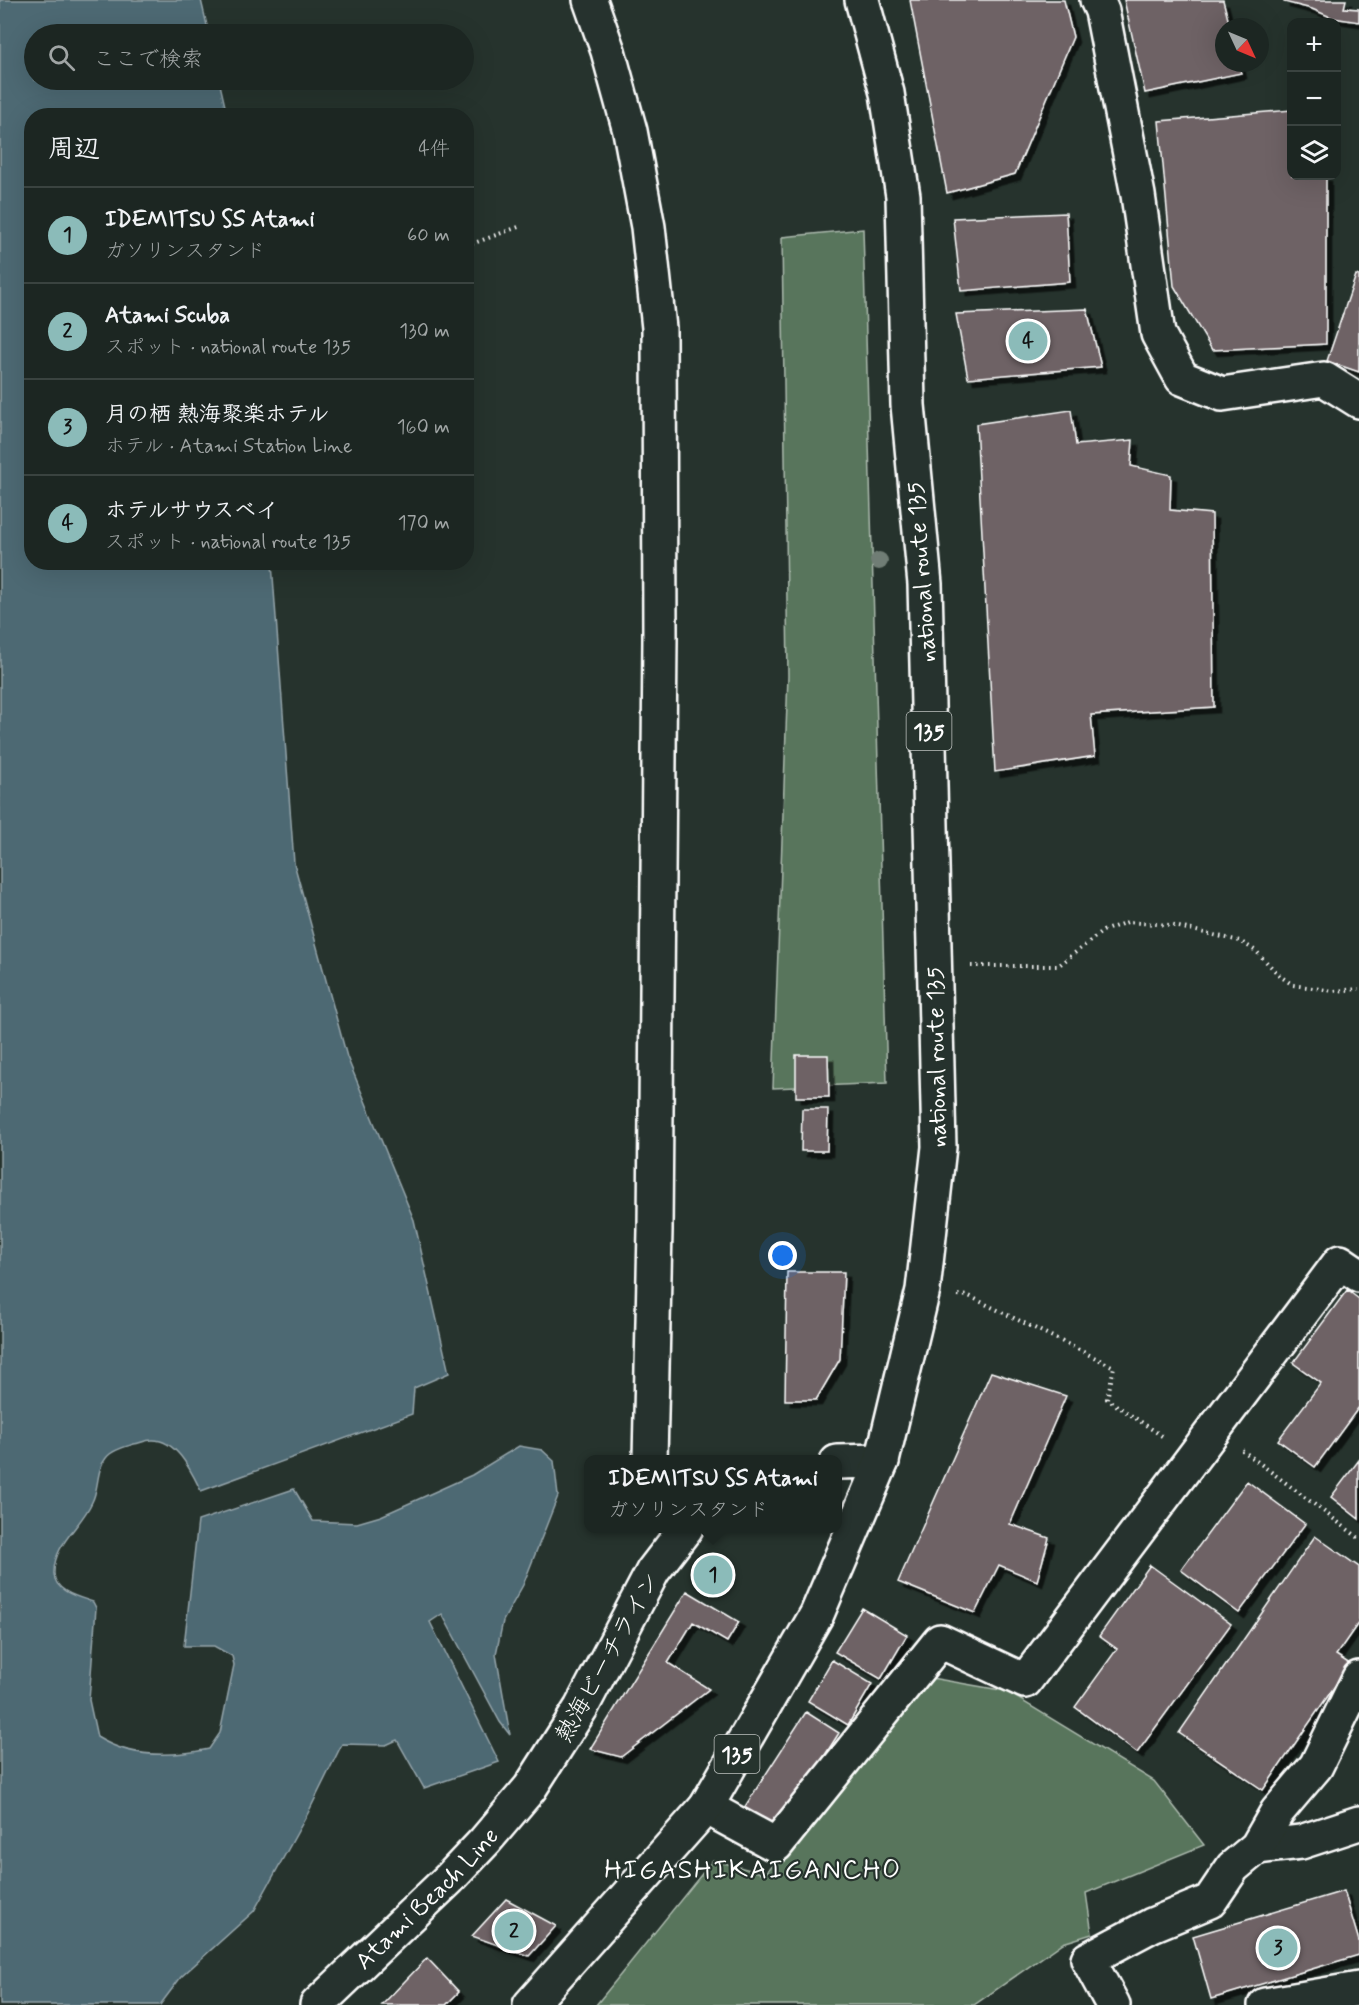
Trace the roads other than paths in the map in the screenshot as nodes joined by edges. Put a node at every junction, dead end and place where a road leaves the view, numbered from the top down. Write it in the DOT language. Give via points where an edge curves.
graph roads {
  1 [pos="590,0"];
  2 [pos="862,0"];
  3 [pos="1098,0"];
  4 [pos="1359,401"];
  5 [pos="1359,1275"];
  6 [pos="650,1455"];
  7 [pos="882,1461"];
  8 [pos="842,1462"];
  9 [pos="676,1533"];
  10 [pos="1359,1678"];
  11 [pos="530,1788"];
  12 [pos="706,1807"];
  13 [pos="1359,1823"];
  14 [pos="1257,1847"];
  15 [pos="1359,1989"];
  16 [pos="317,2005"];
  17 [pos="530,2005"];
  18 [pos="1113,2005"];
  19 [pos="1265,2005"];
  1 -- 6 [label="main road" via="630,131 648,226 659,328 660,662"];
  2 -- 7 [label="main road, national route 135 / 135" via="887,93 903,196 908,405 925,584 939,1147 923,1290"];
  3 -- 4 [label="main road" via="1138,195 1158,334 1182,378 1222,394 1324,379"];
  5 -- 12 [label="main road" via="1340,1262 1025,1681 940,1641 776,1845"];
  7 -- 8 [label="main road"];
  7 -- 12 [label="main road, national route 135 / 135" via="818,1614"];
  9 -- 11 [label="main road, 熱海ビーチライン" via="581,1708"];
  10 -- 14 [label="main road" via="1316,1766 1277,1812"];
  11 -- 16 [label="main road, Atami Beach Line" via="485,1841"];
  12 -- 17 [label="main road, national route 135 / 135"];
  13 -- 14 [label="main road" via="1301,1842"];
  14 -- 18 [label="main road" via="1233,1867 1210,1901 1152,1925 1088,1959"];
  15 -- 19 [label="main road"];
}
